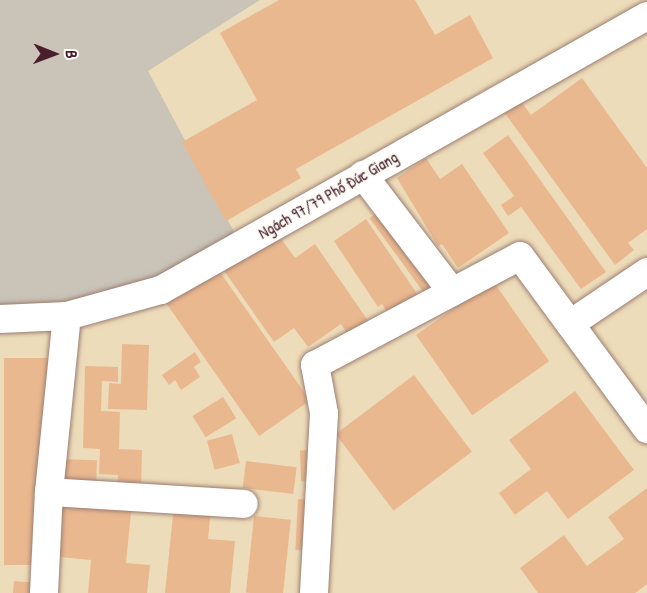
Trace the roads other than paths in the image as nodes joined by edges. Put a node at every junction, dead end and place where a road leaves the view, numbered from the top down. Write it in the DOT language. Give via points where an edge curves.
graph roads {
  1 [pos="638,17"];
  2 [pos="363,175"];
  3 [pos="647,272"];
  4 [pos="452,292"];
  5 [pos="67,316"];
  6 [pos="0,319"];
  7 [pos="570,324"];
  8 [pos="645,423"];
  9 [pos="49,492"];
  10 [pos="244,504"];
  11 [pos="44,593"];
  12 [pos="314,593"];
  1 -- 2 [label="street, Ngách 97/79 Phố Đức Giang"];
  2 -- 4 [label="street"];
  2 -- 5 [label="street, Ngách 97/79 Phố Đức Giang" via="161,290"];
  3 -- 7 [label="street"];
  4 -- 7 [label="street" via="520,256"];
  4 -- 12 [label="street" via="315,365 324,413"];
  5 -- 6 [label="street, Ngách 97/79 Phố Đức Giang"];
  5 -- 9 [label="street"];
  7 -- 8 [label="street"];
  9 -- 10 [label="street"];
  9 -- 11 [label="street"];
}
